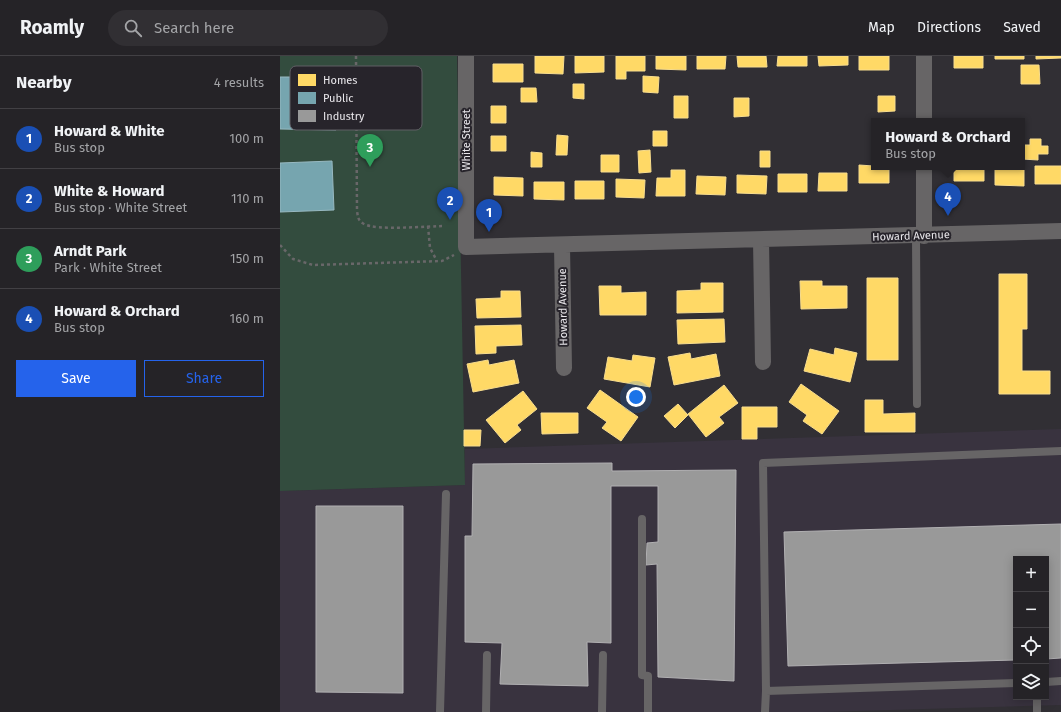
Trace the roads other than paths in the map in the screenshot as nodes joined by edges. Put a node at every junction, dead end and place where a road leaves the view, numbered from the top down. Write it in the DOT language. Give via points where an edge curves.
graph roads {
  1 [pos="466,56"];
  2 [pos="924,56"];
  3 [pos="924,118"];
  4 [pos="924,170"];
  5 [pos="1061,232"];
  6 [pos="920,236"];
  7 [pos="761,240"];
  8 [pos="562,245"];
  9 [pos="466,248"];
  10 [pos="763,362"];
  11 [pos="564,368"];
  12 [pos="916,404"];
  13 [pos="1061,451"];
  14 [pos="446,494"];
  15 [pos="642,519"];
  16 [pos="487,655"];
  17 [pos="603,655"];
  18 [pos="1061,681"];
  19 [pos="1049,682"];
  20 [pos="1013,683"];
  21 [pos="766,691"];
  22 [pos="1037,700"];
  23 [pos="440,712"];
  24 [pos="486,712"];
  25 [pos="602,712"];
  26 [pos="648,712"];
  27 [pos="765,712"];
  28 [pos="1037,712"];
  1 -- 9 [label="street, White Street"];
  2 -- 3 [label="street"];
  4 -- 6 [label="street"];
  5 -- 6 [label="street, Howard Avenue"];
  6 -- 7 [label="street, Howard Avenue"];
  6 -- 12 [label="lane"];
  7 -- 8 [label="street, Howard Avenue"];
  7 -- 10 [label="street"];
  8 -- 9 [label="street, Howard Avenue"];
  8 -- 11 [label="street, Howard Avenue"];
  13 -- 21 [label="lane" via="763,463"];
  14 -- 23 [label="lane"];
  15 -- 26 [label="lane" via="642,675 648,676"];
  16 -- 24 [label="lane"];
  17 -- 25 [label="lane"];
  18 -- 19 [label="lane"];
  20 -- 21 [label="lane"];
  21 -- 27 [label="lane"];
  22 -- 28 [label="lane"];
}
